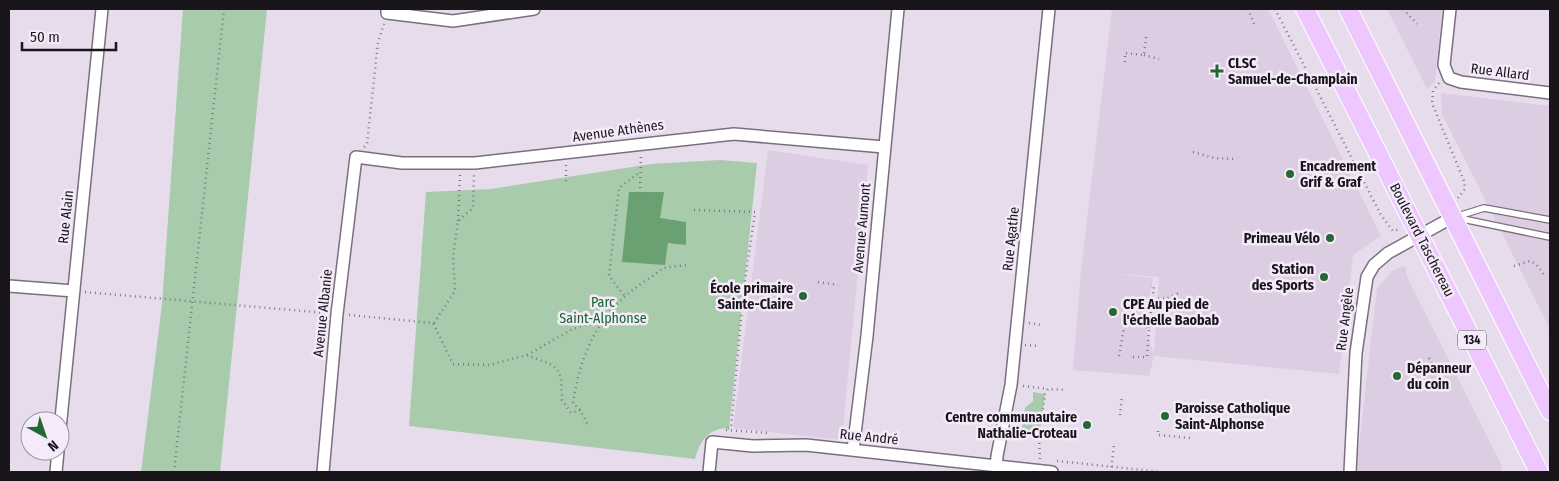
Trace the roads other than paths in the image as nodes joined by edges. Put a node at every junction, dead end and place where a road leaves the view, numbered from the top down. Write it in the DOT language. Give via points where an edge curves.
graph roads {
  1 [pos="102,9"];
  2 [pos="534,9"];
  3 [pos="898,9"];
  4 [pos="1049,9"];
  5 [pos="1305,9"];
  6 [pos="1348,9"];
  7 [pos="1450,9"];
  8 [pos="387,11"];
  9 [pos="1550,93"];
  10 [pos="884,147"];
  11 [pos="356,157"];
  12 [pos="1450,211"];
  13 [pos="1550,220"];
  14 [pos="1416,229"];
  15 [pos="1550,237"];
  16 [pos="9,286"];
  17 [pos="74,291"];
  18 [pos="62,411"];
  19 [pos="1550,411"];
  20 [pos="853,450"];
  21 [pos="997,469"];
  22 [pos="1534,471"];
  23 [pos="323,472"];
  24 [pos="709,472"];
  25 [pos="1052,472"];
  26 [pos="1350,472"];
  1 -- 17 [label="street, Rue Alain"];
  2 -- 8 [label="street" via="453,21"];
  3 -- 10 [label="street, Avenue Aumont"];
  4 -- 21 [label="street, Rue Agathe" via="1011,385"];
  5 -- 14 [label="main road, Boulevard Taschereau / 134"];
  6 -- 12 [label="main road"];
  7 -- 9 [label="street, Rue Allard" via="1443,80"];
  10 -- 11 [label="street, Avenue Athènes" via="734,134 460,163 402,163"];
  10 -- 20 [label="street, Avenue Aumont"];
  11 -- 23 [label="street, Avenue Albanie" via="337,314"];
  12 -- 13 [label="lane" via="1484,208"];
  12 -- 14 [label="street, Rue Angèle"];
  12 -- 15 [label="lane"];
  12 -- 19 [label="main road"];
  14 -- 22 [label="main road, Boulevard Taschereau / 134"];
  14 -- 26 [label="street, Rue Angèle" via="1381,258 1366,279 1356,353"];
  16 -- 17 [label="street"];
  17 -- 18 [label="street, Rue Alain"];
  20 -- 21 [label="street, Rue André"];
  20 -- 24 [label="street, Rue André" via="712,442"];
  21 -- 25 [label="street, Rue André"];
}
